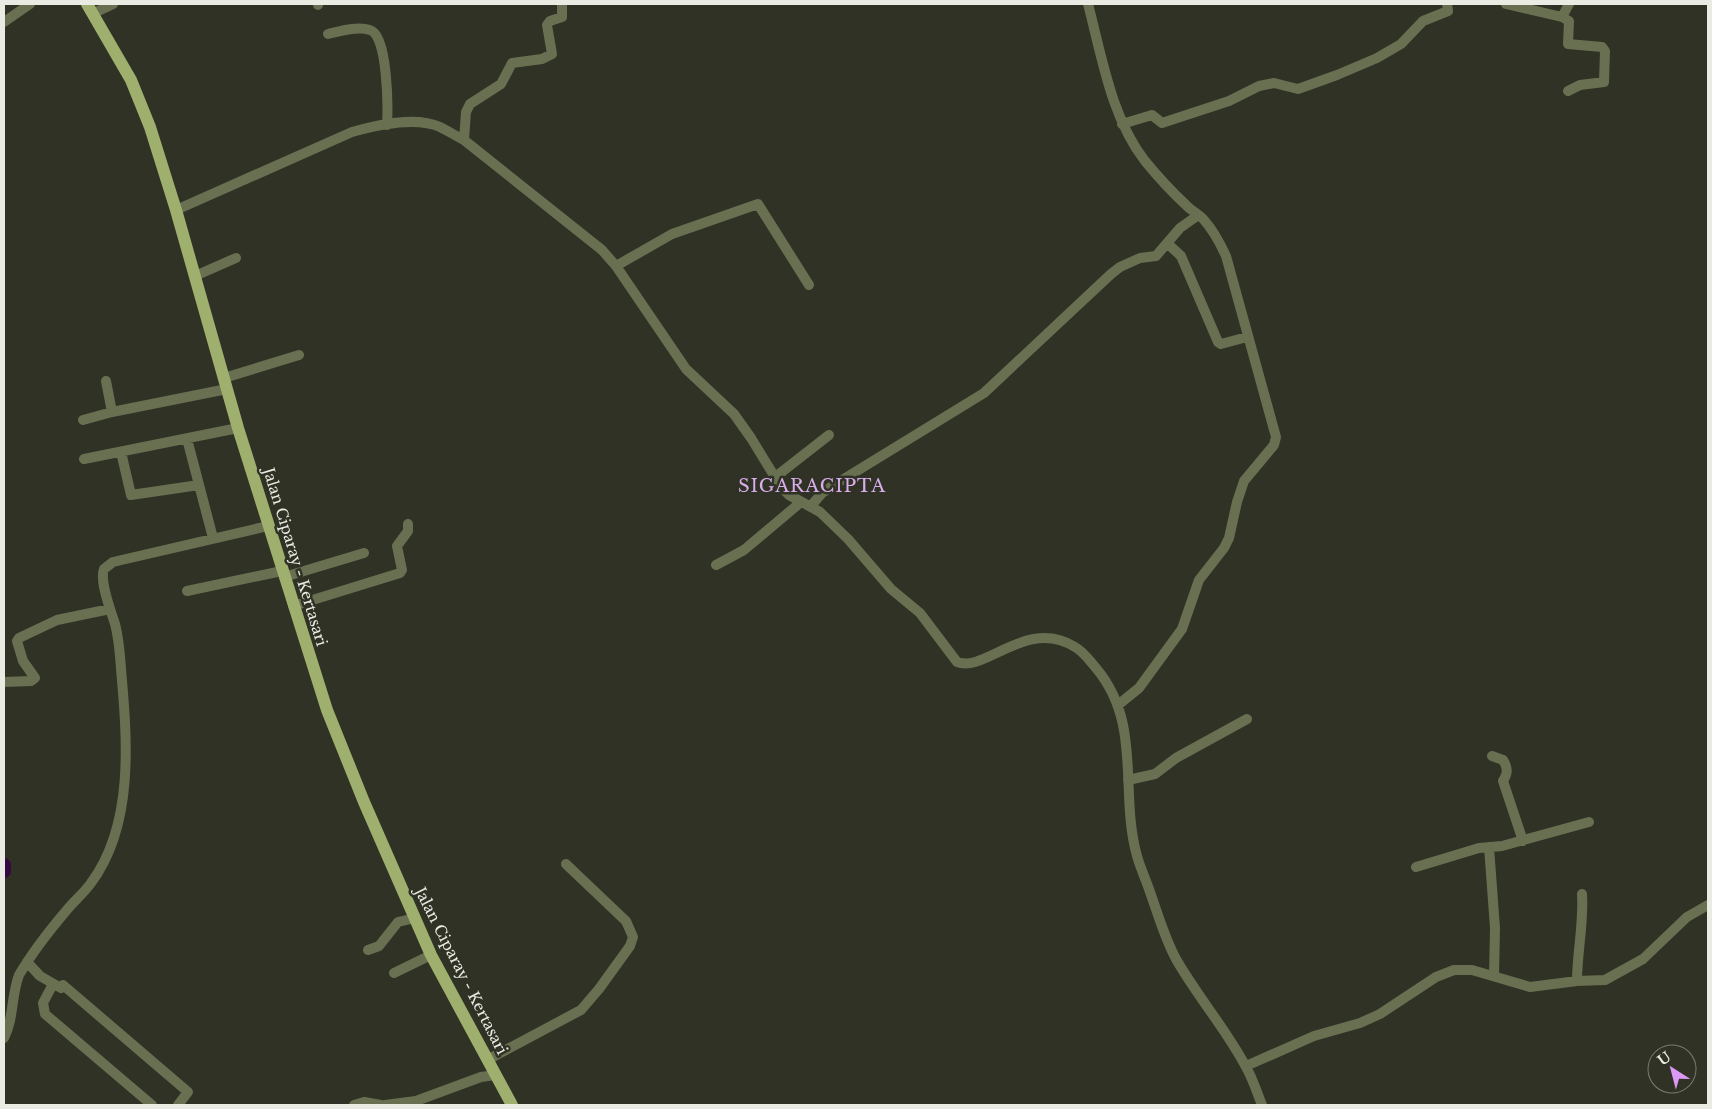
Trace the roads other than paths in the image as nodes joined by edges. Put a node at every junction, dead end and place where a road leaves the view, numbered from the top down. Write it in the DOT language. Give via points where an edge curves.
graph roads {
  1 [pos="30,4"];
  2 [pos="113,4"];
  3 [pos="562,4"];
  4 [pos="1088,4"];
  5 [pos="1447,4"];
  6 [pos="1506,4"];
  7 [pos="1569,4"];
  8 [pos="90,9"];
  9 [pos="1562,18"];
  10 [pos="4,22"];
  11 [pos="328,34"];
  12 [pos="1568,91"];
  13 [pos="1122,124"];
  14 [pos="387,125"];
  15 [pos="464,140"];
  16 [pos="176,210"];
  17 [pos="1197,216"];
  18 [pos="1168,244"];
  19 [pos="236,258"];
  20 [pos="616,266"];
  21 [pos="195,276"];
  22 [pos="810,285"];
  23 [pos="1247,337"];
  24 [pos="299,355"];
  25 [pos="106,381"];
  26 [pos="226,384"];
  27 [pos="112,412"];
  28 [pos="83,420"];
  29 [pos="238,428"];
  30 [pos="829,434"];
  31 [pos="187,438"];
  32 [pos="121,452"];
  33 [pos="84,459"];
  34 [pos="774,478"];
  35 [pos="199,485"];
  36 [pos="801,502"];
  37 [pos="811,506"];
  38 [pos="408,524"];
  39 [pos="268,526"];
  40 [pos="213,538"];
  41 [pos="364,553"];
  42 [pos="716,566"];
  43 [pos="283,574"];
  44 [pos="186,591"];
  45 [pos="293,606"];
  46 [pos="110,609"];
  47 [pos="4,682"];
  48 [pos="1118,705"];
  49 [pos="1247,720"];
  50 [pos="1492,756"];
  51 [pos="1128,780"];
  52 [pos="1589,822"];
  53 [pos="1522,841"];
  54 [pos="1489,847"];
  55 [pos="566,864"];
  56 [pos="1416,867"];
  57 [pos="1582,894"];
  58 [pos="1708,905"];
  59 [pos="414,918"];
  60 [pos="368,950"];
  61 [pos="431,955"];
  62 [pos="27,962"];
  63 [pos="394,973"];
  64 [pos="1494,976"];
  65 [pos="1577,981"];
  66 [pos="52,984"];
  67 [pos="4,1038"];
  68 [pos="487,1060"];
  69 [pos="1246,1066"];
  70 [pos="495,1075"];
  71 [pos="152,1105"];
  72 [pos="178,1105"];
  73 [pos="354,1105"];
  74 [pos="381,1105"];
  75 [pos="385,1105"];
  76 [pos="512,1105"];
  77 [pos="1262,1105"];
  1 -- 10 [label="street"];
  2 -- 8 [label="street"];
  3 -- 15 [label="street" via="562,17 547,24 552,54 542,59 514,62 502,84 475,98 466,112"];
  4 -- 13 [label="street"];
  5 -- 13 [label="street" via="1448,11 1423,22 1401,44 1337,75 1298,89 1274,83 1259,86 1230,101 1166,122 1152,114"];
  6 -- 9 [label="street"];
  7 -- 9 [label="street"];
  8 -- 16 [label="main road, Jalan Ciparay - Kertasari" via="131,80 144,110"];
  9 -- 12 [label="street" via="1569,21 1568,44 1602,47 1605,51 1604,82 1580,85"];
  11 -- 14 [label="street" via="357,29 372,30 379,36 388,90"];
  13 -- 17 [label="street" via="1145,161"];
  14 -- 15 [label="street" via="426,123"];
  14 -- 16 [label="street" via="343,135"];
  15 -- 20 [label="street" via="602,250"];
  16 -- 21 [label="main road, Jalan Ciparay - Kertasari"];
  17 -- 18 [label="street" via="1180,228"];
  17 -- 23 [label="street" via="1203,218 1226,256"];
  18 -- 23 [label="street" via="1181,256 1219,343"];
  18 -- 37 [label="street" via="1156,256 1140,258 1111,274 984,393 834,485"];
  19 -- 21 [label="street"];
  20 -- 22 [label="street" via="641,249 687,228 758,204"];
  20 -- 34 [label="street" via="686,369 734,414"];
  21 -- 26 [label="main road, Jalan Ciparay - Kertasari"];
  23 -- 48 [label="street" via="1275,441 1244,480 1229,538 1199,580 1182,629 1139,688"];
  24 -- 26 [label="street"];
  25 -- 27 [label="street"];
  26 -- 27 [label="street"];
  26 -- 29 [label="main road, Jalan Ciparay - Kertasari"];
  27 -- 28 [label="street"];
  29 -- 31 [label="street"];
  29 -- 39 [label="main road, Jalan Ciparay - Kertasari"];
  30 -- 34 [label="street"];
  31 -- 32 [label="street"];
  31 -- 35 [label="street"];
  32 -- 33 [label="street"];
  32 -- 35 [label="street" via="131,495"];
  34 -- 36 [label="street" via="789,495"];
  35 -- 40 [label="street"];
  36 -- 37 [label="street"];
  36 -- 42 [label="street" via="744,550"];
  37 -- 48 [label="street" via="848,539 891,590 920,613 957,662 970,664 1030,640 1062,640 1085,654 1113,690"];
  38 -- 45 [label="street" via="408,532 397,546 400,573"];
  39 -- 40 [label="street"];
  39 -- 43 [label="main road, Jalan Ciparay - Kertasari"];
  40 -- 46 [label="street" via="109,564 102,572"];
  41 -- 43 [label="street"];
  43 -- 44 [label="street"];
  43 -- 45 [label="main road, Jalan Ciparay - Kertasari"];
  45 -- 59 [label="main road, Jalan Ciparay - Kertasari" via="338,741"];
  46 -- 47 [label="street" via="57,620 18,638 22,659 35,678"];
  46 -- 62 [label="street" via="119,644 125,708 127,755 123,798 110,846 99,870"];
  48 -- 51 [label="street" via="1128,751"];
  49 -- 51 [label="street" via="1171,761 1155,774"];
  50 -- 53 [label="street" via="1503,760 1506,766 1503,781"];
  51 -- 69 [label="street" via="1131,828 1137,857 1157,914 1175,956"];
  52 -- 53 [label="street"];
  53 -- 54 [label="street"];
  54 -- 56 [label="street"];
  54 -- 64 [label="street" via="1495,928"];
  55 -- 68 [label="street" via="626,921 632,937 630,946 581,1010"];
  57 -- 65 [label="street" via="1584,907"];
  58 -- 65 [label="street" via="1687,917 1659,946 1627,969 1605,980"];
  59 -- 60 [label="street" via="398,922 379,946"];
  59 -- 61 [label="main road, Jalan Ciparay - Kertasari"];
  61 -- 63 [label="street"];
  61 -- 68 [label="main road, Jalan Ciparay - Kertasari"];
  62 -- 66 [label="street"];
  62 -- 67 [label="street" via="15,985"];
  64 -- 65 [label="street" via="1530,987"];
  64 -- 69 [label="street" via="1472,970 1454,970 1436,977 1380,1014 1314,1036"];
  66 -- 71 [label="street" via="43,1003 45,1014"];
  66 -- 72 [label="street" via="61,988 63,985 188,1092"];
  68 -- 70 [label="main road, Jalan Ciparay - Kertasari"];
  69 -- 77 [label="street"];
  70 -- 75 [label="street" via="416,1101"];
  70 -- 76 [label="main road, Jalan Ciparay - Kertasari"];
  73 -- 74 [label="street" via="369,1102"];
}
